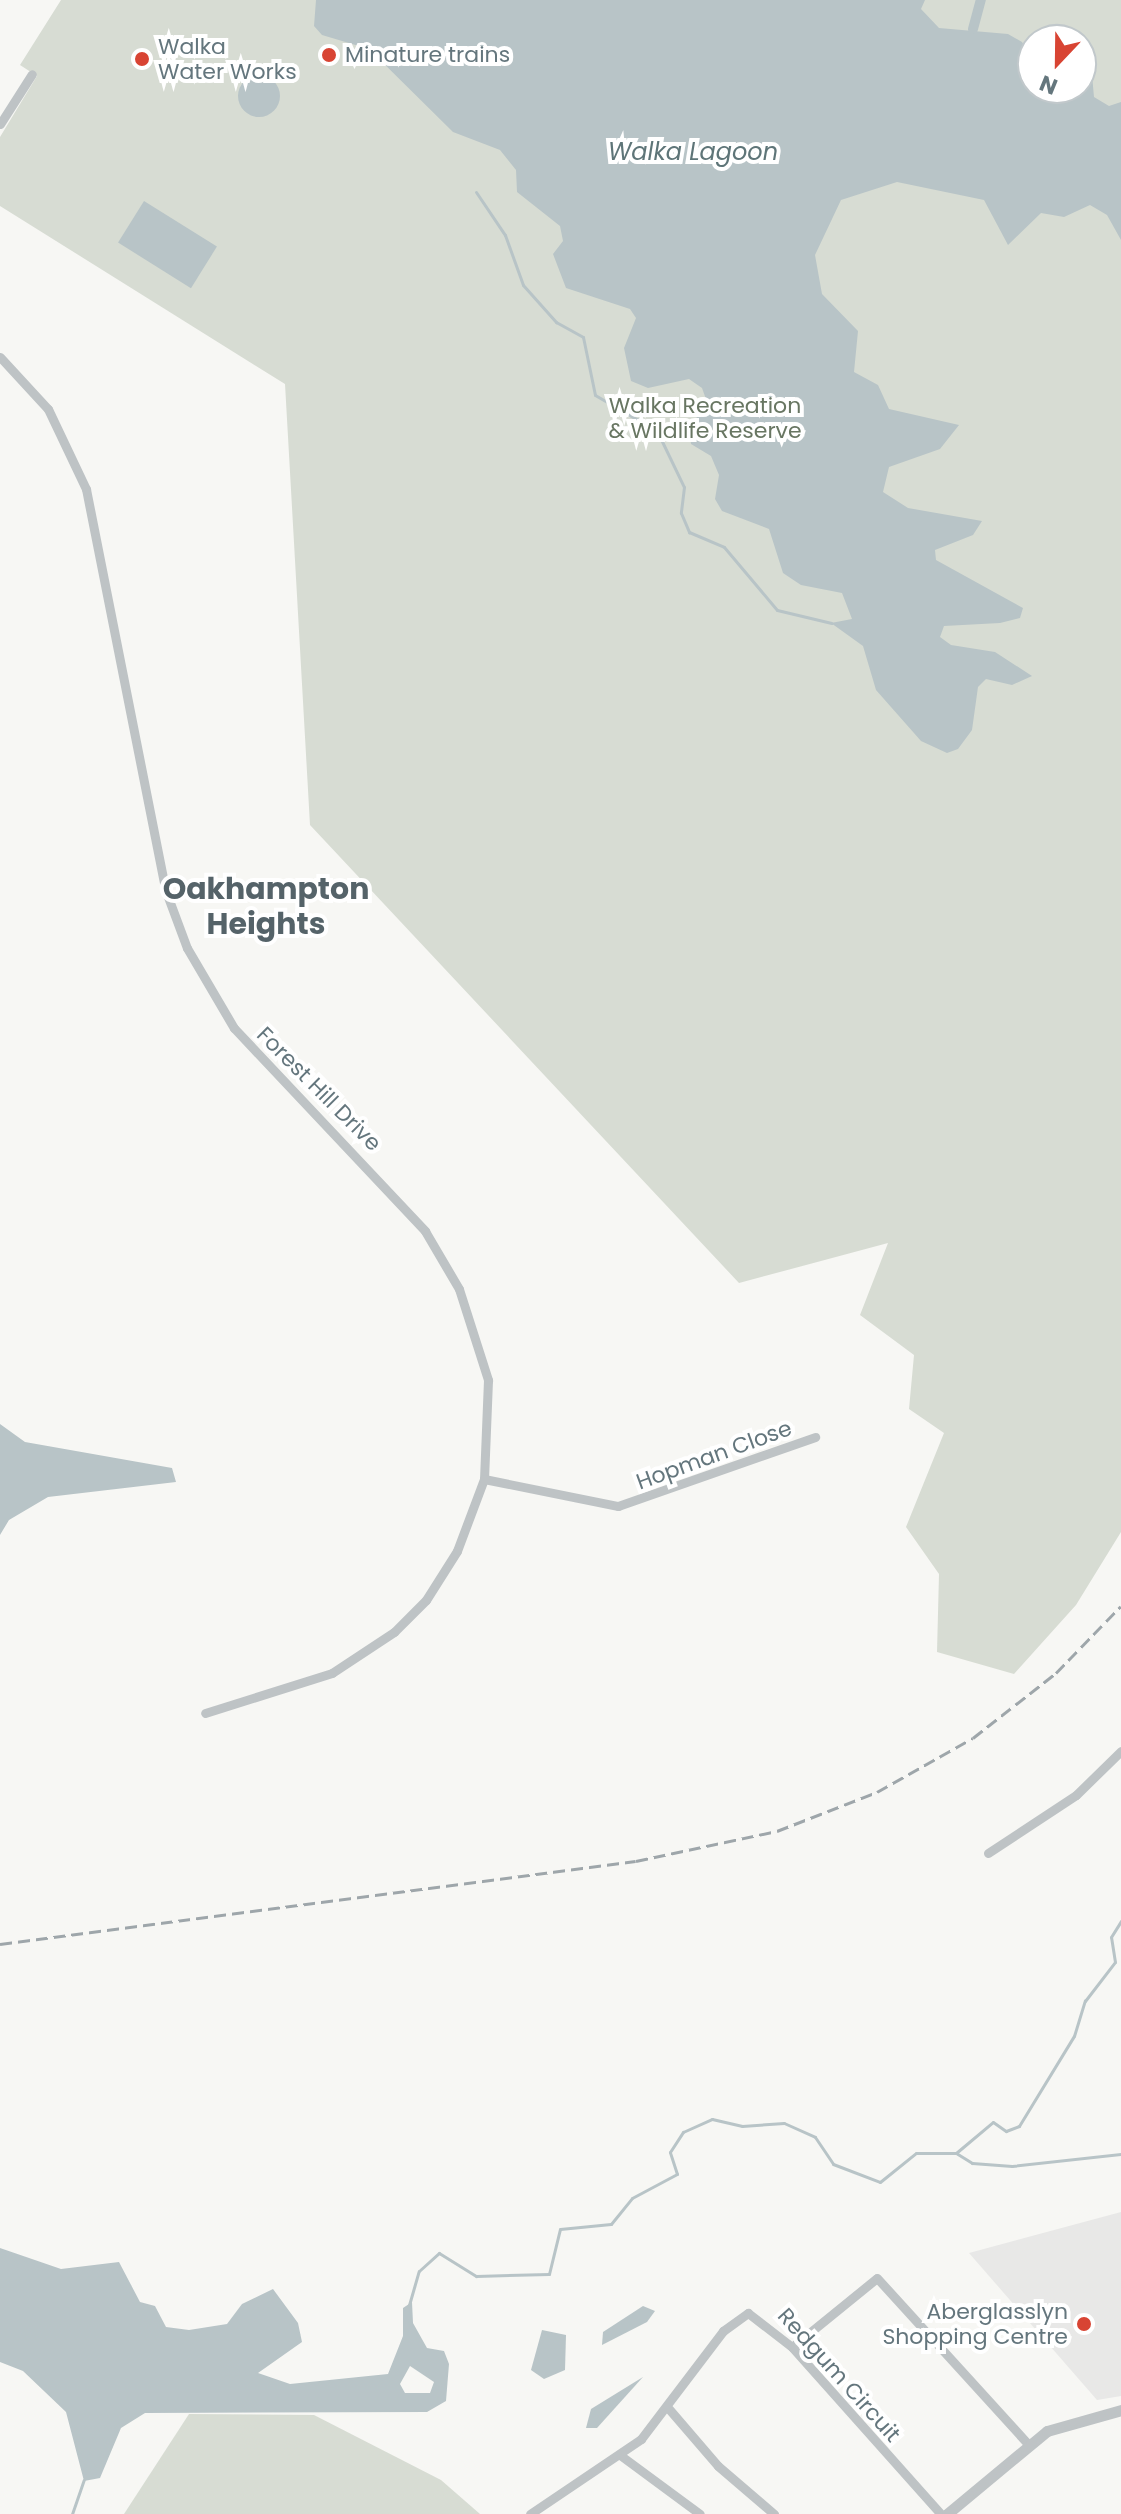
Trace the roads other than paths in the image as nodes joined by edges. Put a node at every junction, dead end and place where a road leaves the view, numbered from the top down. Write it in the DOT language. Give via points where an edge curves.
graph roads {
  1 [pos="32,74"];
  2 [pos="0,124"];
  3 [pos="0,357"];
  4 [pos="815,1437"];
  5 [pos="484,1479"];
  6 [pos="205,1713"];
  7 [pos="1121,1751"];
  8 [pos="988,1853"];
  9 [pos="792,2347"];
  10 [pos="669,2409"];
  11 [pos="1121,2410"];
  12 [pos="1028,2444"];
  13 [pos="620,2455"];
  14 [pos="530,2514"];
  15 [pos="700,2514"];
  16 [pos="774,2514"];
  17 [pos="941,2514"];
  18 [pos="947,2514"];
  1 -- 2 [label="street"];
  3 -- 5 [label="street, Forest Hill Drive" via="48,409 86,489 165,889 187,948 234,1028 383,1180 459,1289 488,1380"];
  4 -- 5 [label="street, Hopman Close" via="618,1506"];
  5 -- 6 [label="street, Forest Hill Drive" via="444,1575 394,1632 332,1673"];
  7 -- 8 [label="street" via="1076,1795"];
  9 -- 10 [label="street, Redgum Circuit" via="760,2315 741,2315"];
  9 -- 12 [label="street" via="877,2278"];
  9 -- 17 [label="street, Redgum Circuit"];
  10 -- 13 [label="street, Redgum Circuit"];
  10 -- 16 [label="street" via="718,2466"];
  11 -- 12 [label="street" via="1059,2426"];
  12 -- 18 [label="street"];
  13 -- 14 [label="street, Redgum Circuit"];
  13 -- 15 [label="street"];
}
